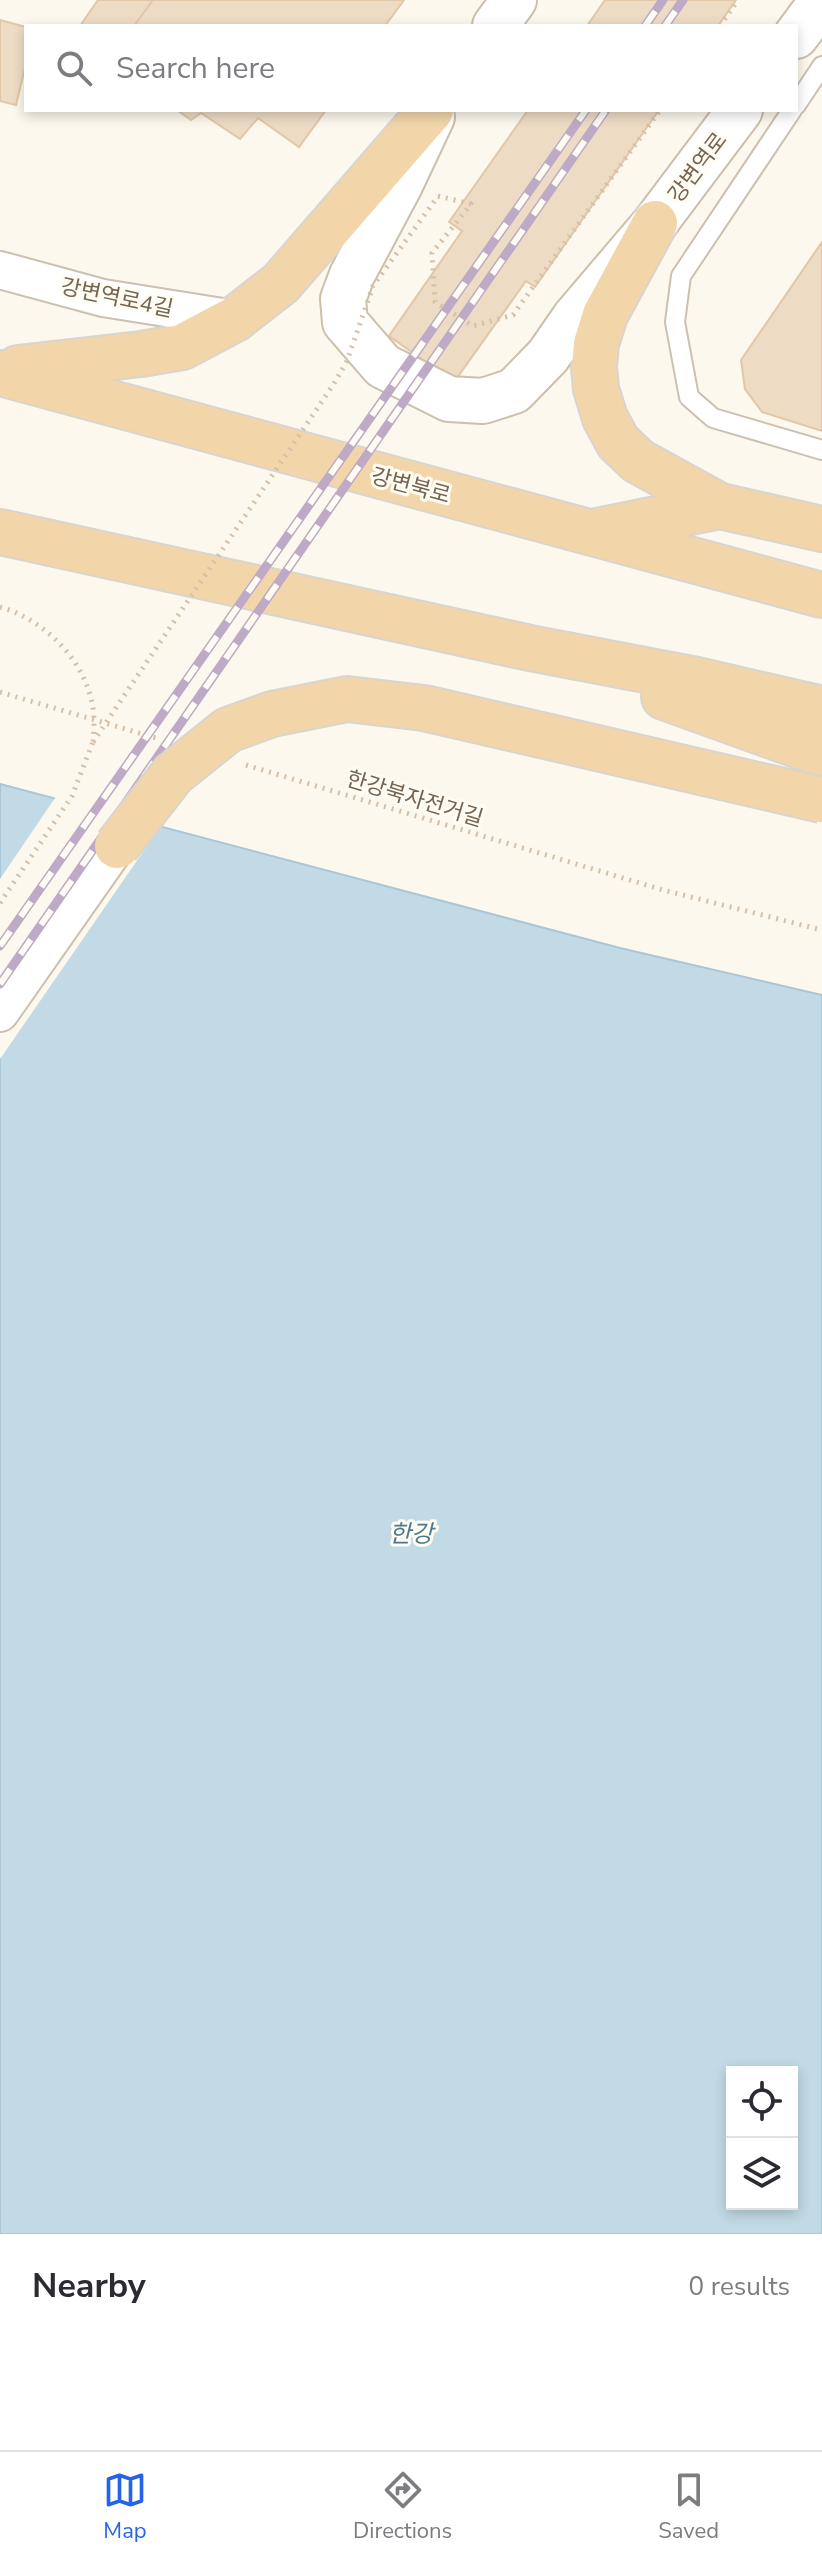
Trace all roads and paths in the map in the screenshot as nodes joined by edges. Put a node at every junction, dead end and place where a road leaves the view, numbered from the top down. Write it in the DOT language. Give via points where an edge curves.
graph roads {
  1 [pos="514,0"];
  2 [pos="738,0"];
  3 [pos="822,1"];
  4 [pos="496,24"];
  5 [pos="721,24"];
  6 [pos="798,33"];
  7 [pos="822,66"];
  8 [pos="798,102"];
  9 [pos="431,112"];
  10 [pos="432,112"];
  11 [pos="659,112"];
  12 [pos="738,112"];
  13 [pos="791,112"];
  14 [pos="655,223"];
  15 [pos="0,270"];
  16 [pos="235,319"];
  17 [pos="0,371"];
  18 [pos="822,450"];
  19 [pos="720,506"];
  20 [pos="822,529"];
  21 [pos="587,533"];
  22 [pos="13,538"];
  23 [pos="822,595"];
  24 [pos="0,607"];
  25 [pos="530,648"];
  26 [pos="0,692"];
  27 [pos="822,709"];
  28 [pos="166,741"];
  29 [pos="93,742"];
  30 [pos="822,754"];
  31 [pos="241,763"];
  32 [pos="822,800"];
  33 [pos="117,846"];
  34 [pos="0,903"];
  35 [pos="822,930"];
  36 [pos="0,1013"];
  1 -- 4 [label="main road"];
  2 -- 5 [label="path"];
  3 -- 6 [label="main road"];
  7 -- 8 [label="lane"];
  9 -- 16 [label="highway" via="281,283"];
  10 -- 14 [label="main road, 강변역로" via="343,299 345,322 383,366 406,379 449,399 483,401 514,391"];
  11 -- 29 [label="path, bridge" via="513,315 473,326 435,302 432,253 471,204 438,196 373,286 335,382"];
  12 -- 14 [label="main road, 강변역로"];
  13 -- 18 [label="lane" via="681,276 675,322 689,397 713,418"];
  14 -- 19 [label="highway" via="605,315 596,344 596,389 618,442 638,461"];
  15 -- 16 [label="street, 강변역로4길" via="103,298"];
  16 -- 17 [label="highway" via="182,347"];
  17 -- 21 [label="highway, 강변북로"];
  19 -- 20 [label="highway"];
  19 -- 21 [label="highway"];
  21 -- 23 [label="highway, 강변북로"];
  22 -- 25 [label="highway"];
  24 -- 29 [label="path, bridge" via="31,620 60,643 92,703"];
  25 -- 27 [label="highway"];
  25 -- 30 [label="highway"];
  26 -- 28 [label="path"];
  29 -- 34 [label="path" via="72,796"];
  31 -- 35 [label="path, 한강북자전거길" via="663,890"];
  32 -- 33 [label="highway, bridge" via="424,708 347,699 272,714 228,730 173,774"];
  33 -- 36 [label="street"];
}
